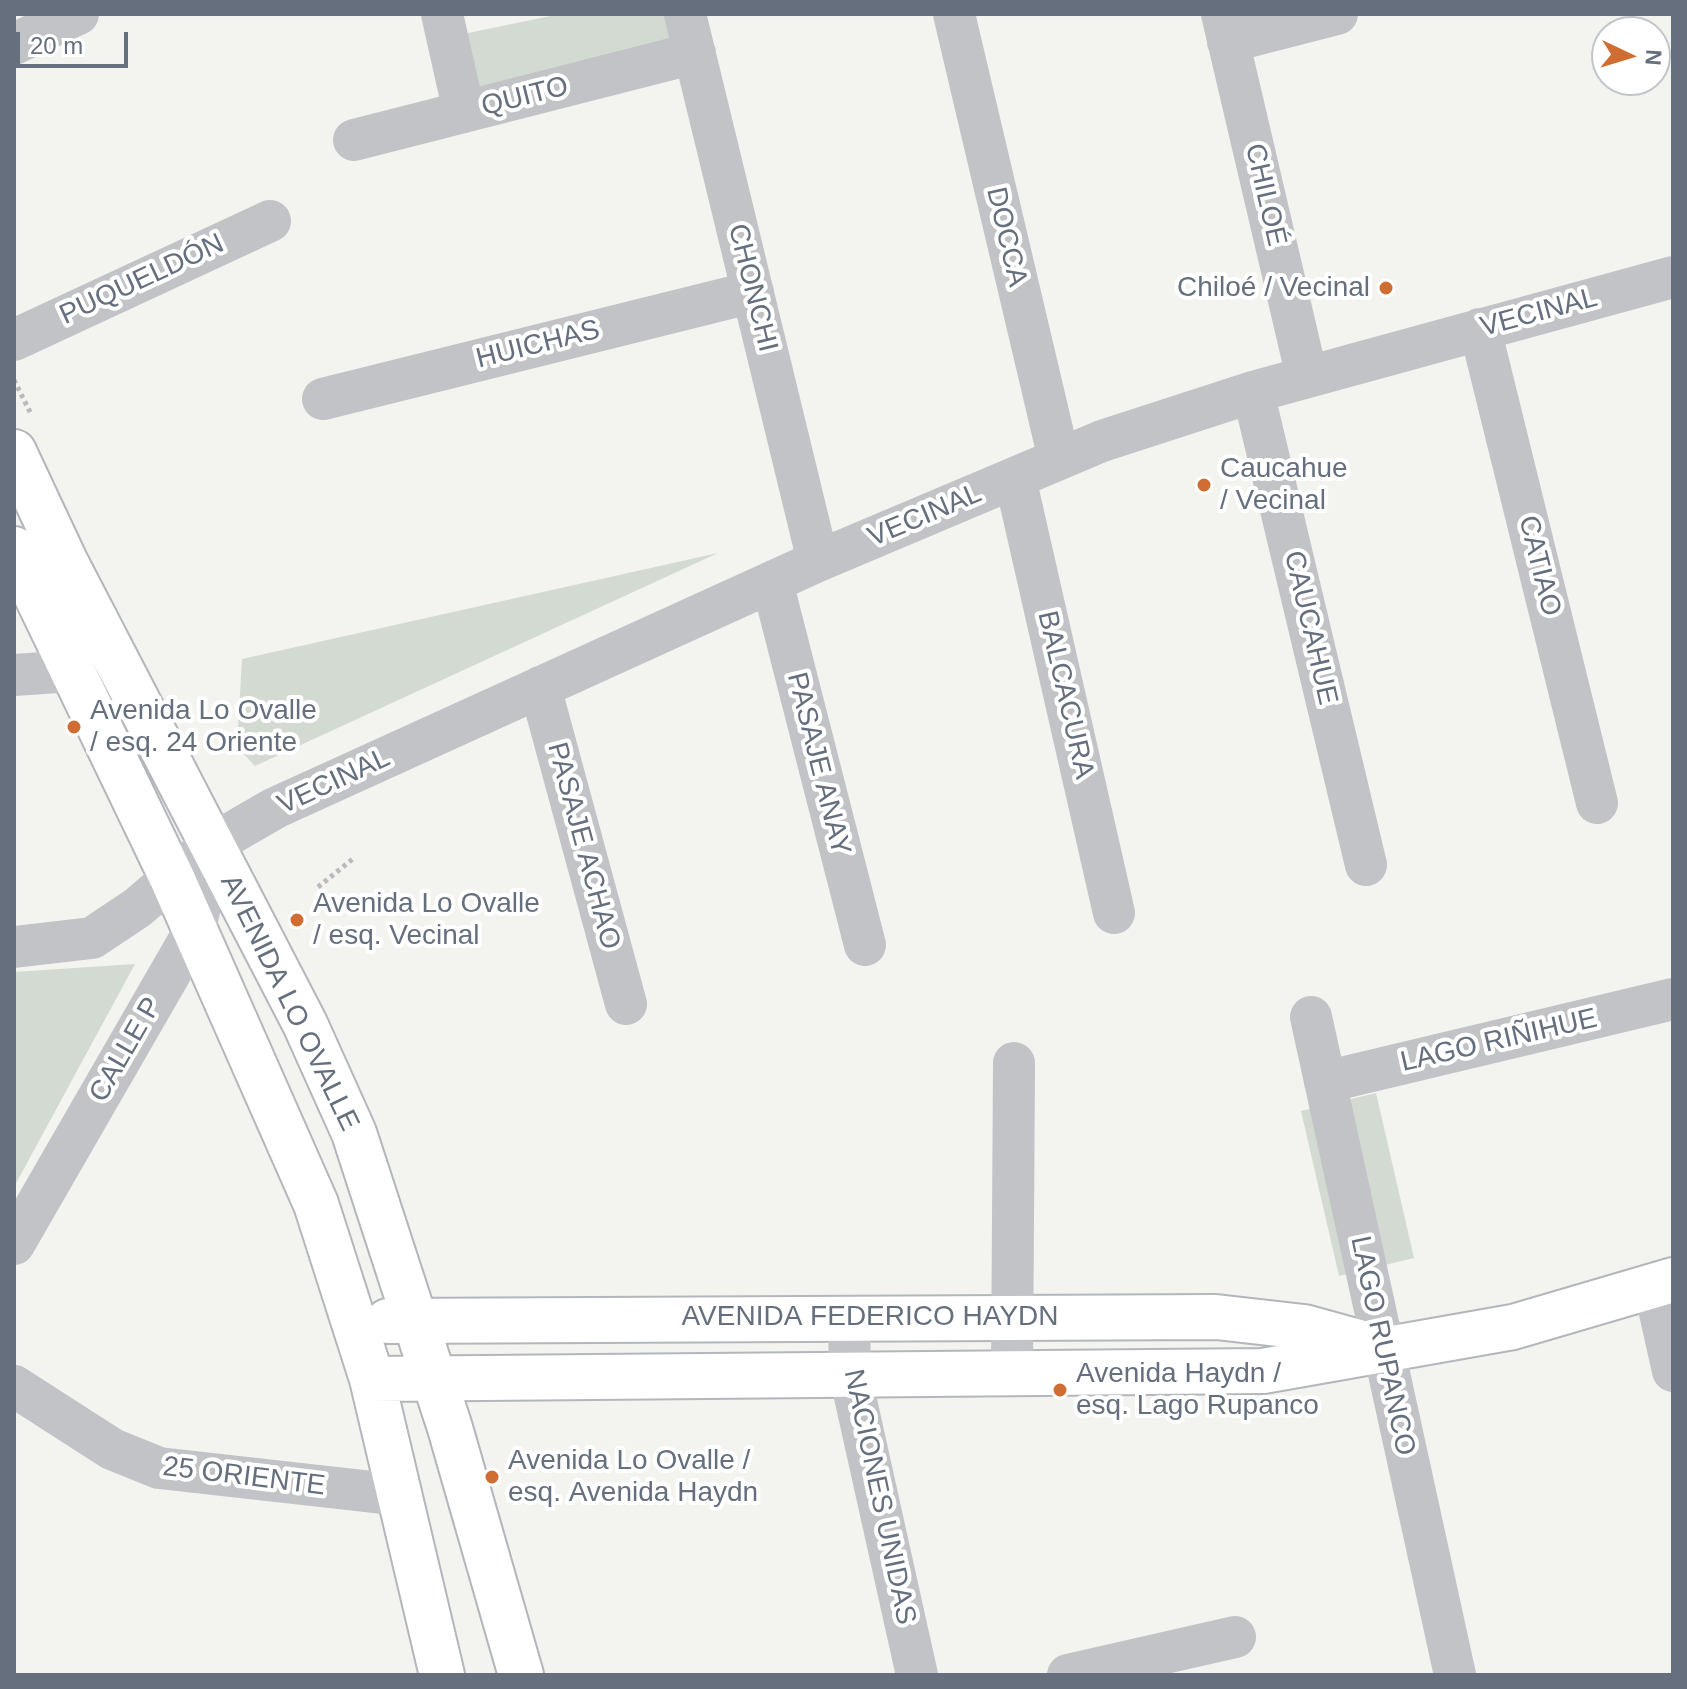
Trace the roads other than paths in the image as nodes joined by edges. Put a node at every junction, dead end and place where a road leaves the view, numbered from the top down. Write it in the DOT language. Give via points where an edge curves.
graph roads {
  1 [pos="78,14"];
  2 [pos="954,14"];
  3 [pos="1337,14"];
  4 [pos="448,15"];
  5 [pos="1225,28"];
  6 [pos="690,34"];
  7 [pos="14,44"];
  8 [pos="464,112"];
  9 [pos="354,140"];
  10 [pos="270,221"];
  11 [pos="1673,277"];
  12 [pos="753,292"];
  13 [pos="1480,329"];
  14 [pos="14,340"];
  15 [pos="1307,377"];
  16 [pos="1253,392"];
  17 [pos="323,399"];
  18 [pos="14,452"];
  19 [pos="1059,459"];
  20 [pos="1015,478"];
  21 [pos="14,549"];
  22 [pos="818,561"];
  23 [pos="772,582"];
  24 [pos="73,671"];
  25 [pos="14,675"];
  26 [pos="540,687"];
  27 [pos="1597,803"];
  28 [pos="211,845"];
  29 [pos="1366,865"];
  30 [pos="172,878"];
  31 [pos="1114,913"];
  32 [pos="195,930"];
  33 [pos="865,945"];
  34 [pos="14,947"];
  35 [pos="1673,999"];
  36 [pos="626,1004"];
  37 [pos="1311,1017"];
  38 [pos="1014,1063"];
  39 [pos="1325,1082"];
  40 [pos="17,1233"];
  41 [pos="1664,1283"];
  42 [pos="1014,1317"];
  43 [pos="652,1318"];
  44 [pos="849,1318"];
  45 [pos="415,1320"];
  46 [pos="355,1321"];
  47 [pos="1382,1349"];
  48 [pos="1673,1371"];
  49 [pos="1012,1373"];
  50 [pos="850,1374"];
  51 [pos="653,1375"];
  52 [pos="433,1377"];
  53 [pos="372,1379"];
  54 [pos="14,1386"];
  55 [pos="400,1495"];
  56 [pos="1235,1637"];
  57 [pos="442,1675"];
  58 [pos="521,1675"];
  59 [pos="917,1675"];
  60 [pos="1068,1675"];
  61 [pos="1455,1675"];
  1 -- 7 [label="street"];
  2 -- 19 [label="street, DOCCA"];
  3 -- 5 [label="street"];
  4 -- 8 [label="street"];
  5 -- 15 [label="street, CHILOÉ"];
  6 -- 8 [label="street, QUITO"];
  6 -- 12 [label="street, CHONCHI"];
  8 -- 9 [label="street, QUITO"];
  10 -- 14 [label="street, PUQUELDÓN"];
  11 -- 13 [label="street, VECINAL"];
  12 -- 17 [label="street, HUICHAS"];
  12 -- 22 [label="street, CHONCHI"];
  13 -- 15 [label="street, VECINAL"];
  13 -- 27 [label="street, CATIAO"];
  15 -- 16 [label="street, VECINAL"];
  16 -- 19 [label="street, VECINAL"];
  16 -- 29 [label="street, CAUCAHUE"];
  18 -- 28 [label="main road, AVENIDA LO OVALLE"];
  19 -- 20 [label="street, VECINAL"];
  20 -- 22 [label="street, VECINAL"];
  20 -- 31 [label="street, BALCACURA"];
  21 -- 24 [label="main road, AVENIDA LO OVALLE"];
  22 -- 23 [label="street, VECINAL"];
  23 -- 26 [label="street, VECINAL"];
  23 -- 33 [label="street, PASAJE ANAY"];
  24 -- 25 [label="street"];
  24 -- 30 [label="main road, AVENIDA LO OVALLE"];
  26 -- 28 [label="street, VECINAL" via="275,808"];
  26 -- 36 [label="street, PASAJE ACHAO"];
  28 -- 30 [label="street, VECINAL"];
  28 -- 32 [label="street, CALLE P"];
  28 -- 45 [label="main road, AVENIDA LO OVALLE" via="354,1133"];
  30 -- 32 [label="main road, AVENIDA LO OVALLE"];
  30 -- 34 [label="street, VECINAL" via="92,938"];
  32 -- 40 [label="street, CALLE P"];
  32 -- 46 [label="main road, AVENIDA LO OVALLE" via="285,1128"];
  35 -- 39 [label="street, LAGO RIÑIHUE"];
  37 -- 39 [label="street, LAGO RUPANCO"];
  38 -- 42 [label="street"];
  39 -- 47 [label="street, LAGO RUPANCO"];
  41 -- 47 [label="main road, AVENIDA FEDERICO HAYDN" via="1513,1327"];
  41 -- 48 [label="street"];
  42 -- 44 [label="main road, AVENIDA FEDERICO HAYDN"];
  42 -- 47 [label="main road, AVENIDA FEDERICO HAYDN" via="1261,1320"];
  42 -- 49 [label="street"];
  43 -- 44 [label="main road, AVENIDA FEDERICO HAYDN"];
  43 -- 45 [label="main road, AVENIDA FEDERICO HAYDN"];
  43 -- 51 [label="main road"];
  44 -- 50 [label="street, NACIONES UNIDAS"];
  45 -- 46 [label="main road, AVENIDA FEDERICO HAYDN"];
  45 -- 52 [label="main road, AVENIDA LO OVALLE"];
  46 -- 53 [label="main road, AVENIDA LO OVALLE"];
  47 -- 49 [label="main road, AVENIDA FEDERICO HAYDN" via="1263,1371"];
  47 -- 61 [label="street, LAGO RUPANCO"];
  49 -- 50 [label="main road, AVENIDA FEDERICO HAYDN"];
  50 -- 51 [label="main road, AVENIDA FEDERICO HAYDN"];
  50 -- 59 [label="street, NACIONES UNIDAS"];
  51 -- 52 [label="main road, AVENIDA FEDERICO HAYDN"];
  52 -- 53 [label="main road, AVENIDA FEDERICO HAYDN"];
  52 -- 58 [label="main road, AVENIDA LO OVALLE"];
  53 -- 55 [label="main road, AVENIDA LO OVALLE"];
  54 -- 55 [label="street, 25 ORIENTE" via="112,1449 159,1468"];
  55 -- 57 [label="main road, AVENIDA LO OVALLE"];
  56 -- 60 [label="street"];
}
